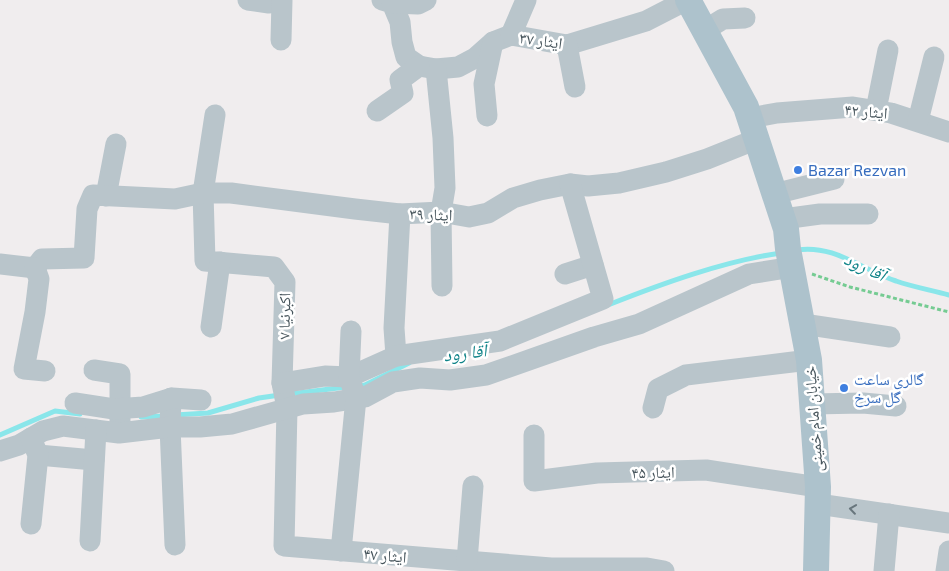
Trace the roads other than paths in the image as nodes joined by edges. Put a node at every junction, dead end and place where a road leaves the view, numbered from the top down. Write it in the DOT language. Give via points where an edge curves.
graph roads {
  1 [pos="248,0"];
  2 [pos="274,0"];
  3 [pos="282,0"];
  4 [pos="426,0"];
  5 [pos="526,0"];
  6 [pos="687,0"];
  7 [pos="387,2"];
  8 [pos="745,18"];
  9 [pos="705,30"];
  10 [pos="502,39"];
  11 [pos="281,40"];
  12 [pos="567,45"];
  13 [pos="888,50"];
  14 [pos="934,57"];
  15 [pos="427,67"];
  16 [pos="574,87"];
  17 [pos="876,110"];
  18 [pos="377,111"];
  19 [pos="215,116"];
  20 [pos="487,116"];
  21 [pos="918,121"];
  22 [pos="753,128"];
  23 [pos="949,132"];
  24 [pos="116,144"];
  25 [pos="834,179"];
  26 [pos="570,184"];
  27 [pos="203,193"];
  28 [pos="774,194"];
  29 [pos="99,195"];
  30 [pos="441,212"];
  31 [pos="400,214"];
  32 [pos="868,214"];
  33 [pos="784,224"];
  34 [pos="212,262"];
  35 [pos="0,264"];
  36 [pos="593,265"];
  37 [pos="35,268"];
  38 [pos="793,268"];
  39 [pos="565,274"];
  40 [pos="442,286"];
  41 [pos="802,324"];
  42 [pos="211,327"];
  43 [pos="351,331"];
  44 [pos="890,338"];
  45 [pos="396,356"];
  46 [pos="809,360"];
  47 [pos="94,370"];
  48 [pos="45,371"];
  49 [pos="349,377"];
  50 [pos="282,383"];
  51 [pos="171,398"];
  52 [pos="356,398"];
  53 [pos="201,400"];
  54 [pos="75,403"];
  55 [pos="812,404"];
  56 [pos="896,406"];
  57 [pos="121,408"];
  58 [pos="287,408"];
  59 [pos="653,408"];
  60 [pos="170,427"];
  61 [pos="96,430"];
  62 [pos="119,432"];
  63 [pos="534,435"];
  64 [pos="34,447"];
  65 [pos="0,451"];
  66 [pos="94,460"];
  67 [pos="473,486"];
  68 [pos="818,495"];
  69 [pos="889,514"];
  70 [pos="949,523"];
  71 [pos="31,524"];
  72 [pos="90,541"];
  73 [pos="175,545"];
  74 [pos="284,546"];
  75 [pos="341,551"];
  76 [pos="949,551"];
  77 [pos="467,561"];
  78 [pos="428,565"];
  79 [pos="551,570"];
  80 [pos="664,571"];
  81 [pos="816,571"];
  82 [pos="884,571"];
  83 [pos="946,571"];
  1 -- 2 [label="street" via="269,3"];
  3 -- 11 [label="street"];
  4 -- 7 [label="street" via="418,4"];
  5 -- 10 [label="street"];
  6 -- 9 [label="main road"];
  6 -- 12 [label="street, ایثار ۳۷" via="646,21"];
  7 -- 15 [label="street" via="400,22 406,57"];
  8 -- 9 [label="street" via="724,20"];
  9 -- 22 [label="main road" via="746,107"];
  10 -- 12 [label="street, ایثار ۳۷"];
  10 -- 15 [label="street" via="458,67"];
  10 -- 20 [label="street" via="484,84"];
  12 -- 16 [label="street"];
  13 -- 17 [label="street"];
  14 -- 21 [label="street"];
  15 -- 18 [label="street" via="400,80 403,93"];
  15 -- 30 [label="street" via="443,138 445,188"];
  17 -- 21 [label="street, ایثار ۴۲"];
  17 -- 22 [label="street, ایثار ۴۲" via="853,107 778,113"];
  19 -- 27 [label="street"];
  21 -- 23 [label="street, ایثار ۴۲"];
  22 -- 26 [label="street, ایثار ۳۹" via="707,158 656,174 619,183"];
  22 -- 28 [label="main road"];
  24 -- 29 [label="street"];
  25 -- 28 [label="street"];
  26 -- 30 [label="street, ایثار ۳۹" via="513,198 488,213 469,217"];
  26 -- 36 [label="street"];
  27 -- 29 [label="street, ایثار ۳۹" via="174,200"];
  27 -- 31 [label="street, ایثار ۳۹" via="231,192"];
  27 -- 34 [label="street"];
  28 -- 33 [label="main road"];
  29 -- 37 [label="street" via="87,209 84,258 42,259"];
  30 -- 31 [label="street, ایثار ۳۹"];
  30 -- 40 [label="street"];
  31 -- 45 [label="street" via="394,328"];
  32 -- 33 [label="street" via="820,214"];
  33 -- 38 [label="main road, خیابان امام خمینی"];
  34 -- 42 [label="street"];
  34 -- 50 [label="street, اکبرنیا ۷" via="274,267 285,282"];
  35 -- 37 [label="street"];
  36 -- 39 [label="street"];
  36 -- 45 [label="street" via="603,299 500,341"];
  37 -- 48 [label="street" via="39,279 24,368"];
  38 -- 41 [label="main road, خیابان امام خمینی"];
  38 -- 52 [label="street" via="749,274 640,324 486,375 393,382 365,397"];
  41 -- 44 [label="street"];
  41 -- 46 [label="main road, خیابان امام خمینی"];
  43 -- 49 [label="street"];
  45 -- 49 [label="street"];
  46 -- 55 [label="main road, خیابان امام خمینی"];
  46 -- 59 [label="street" via="686,375 658,389"];
  47 -- 57 [label="street" via="120,374"];
  49 -- 50 [label="street" via="325,376"];
  49 -- 52 [label="street"];
  50 -- 58 [label="street, اکبرنیا ۷"];
  51 -- 53 [label="street"];
  51 -- 57 [label="street" via="143,407"];
  51 -- 60 [label="street"];
  52 -- 58 [label="street"];
  52 -- 75 [label="street"];
  54 -- 57 [label="street"];
  55 -- 56 [label="street"];
  55 -- 68 [label="main road, خیابان امام خمینی"];
  57 -- 62 [label="street"];
  58 -- 60 [label="street" via="232,424"];
  58 -- 74 [label="street, اکبرنیا ۷"];
  60 -- 62 [label="street"];
  60 -- 73 [label="street"];
  61 -- 62 [label="street"];
  61 -- 64 [label="street" via="63,426 42,431"];
  61 -- 66 [label="street"];
  63 -- 68 [label="street, ایثار ۴۵" via="534,481 598,473 706,470"];
  64 -- 65 [label="street" via="19,445"];
  64 -- 66 [label="street"];
  64 -- 71 [label="street"];
  66 -- 72 [label="street"];
  67 -- 77 [label="street"];
  69 -- 68 [label="street, one-way"];
  68 -- 81 [label="main road, خیابان امام خمینی"];
  69 -- 70 [label="street"];
  69 -- 82 [label="street"];
  74 -- 75 [label="street, ایثار ۴۷"];
  75 -- 78 [label="street, ایثار ۴۷"];
  76 -- 83 [label="street"];
  77 -- 78 [label="street, ایثار ۴۷"];
  77 -- 79 [label="street, ایثار ۴۷"];
  79 -- 80 [label="street, ایثار ۴۷" via="646,568"];
}
